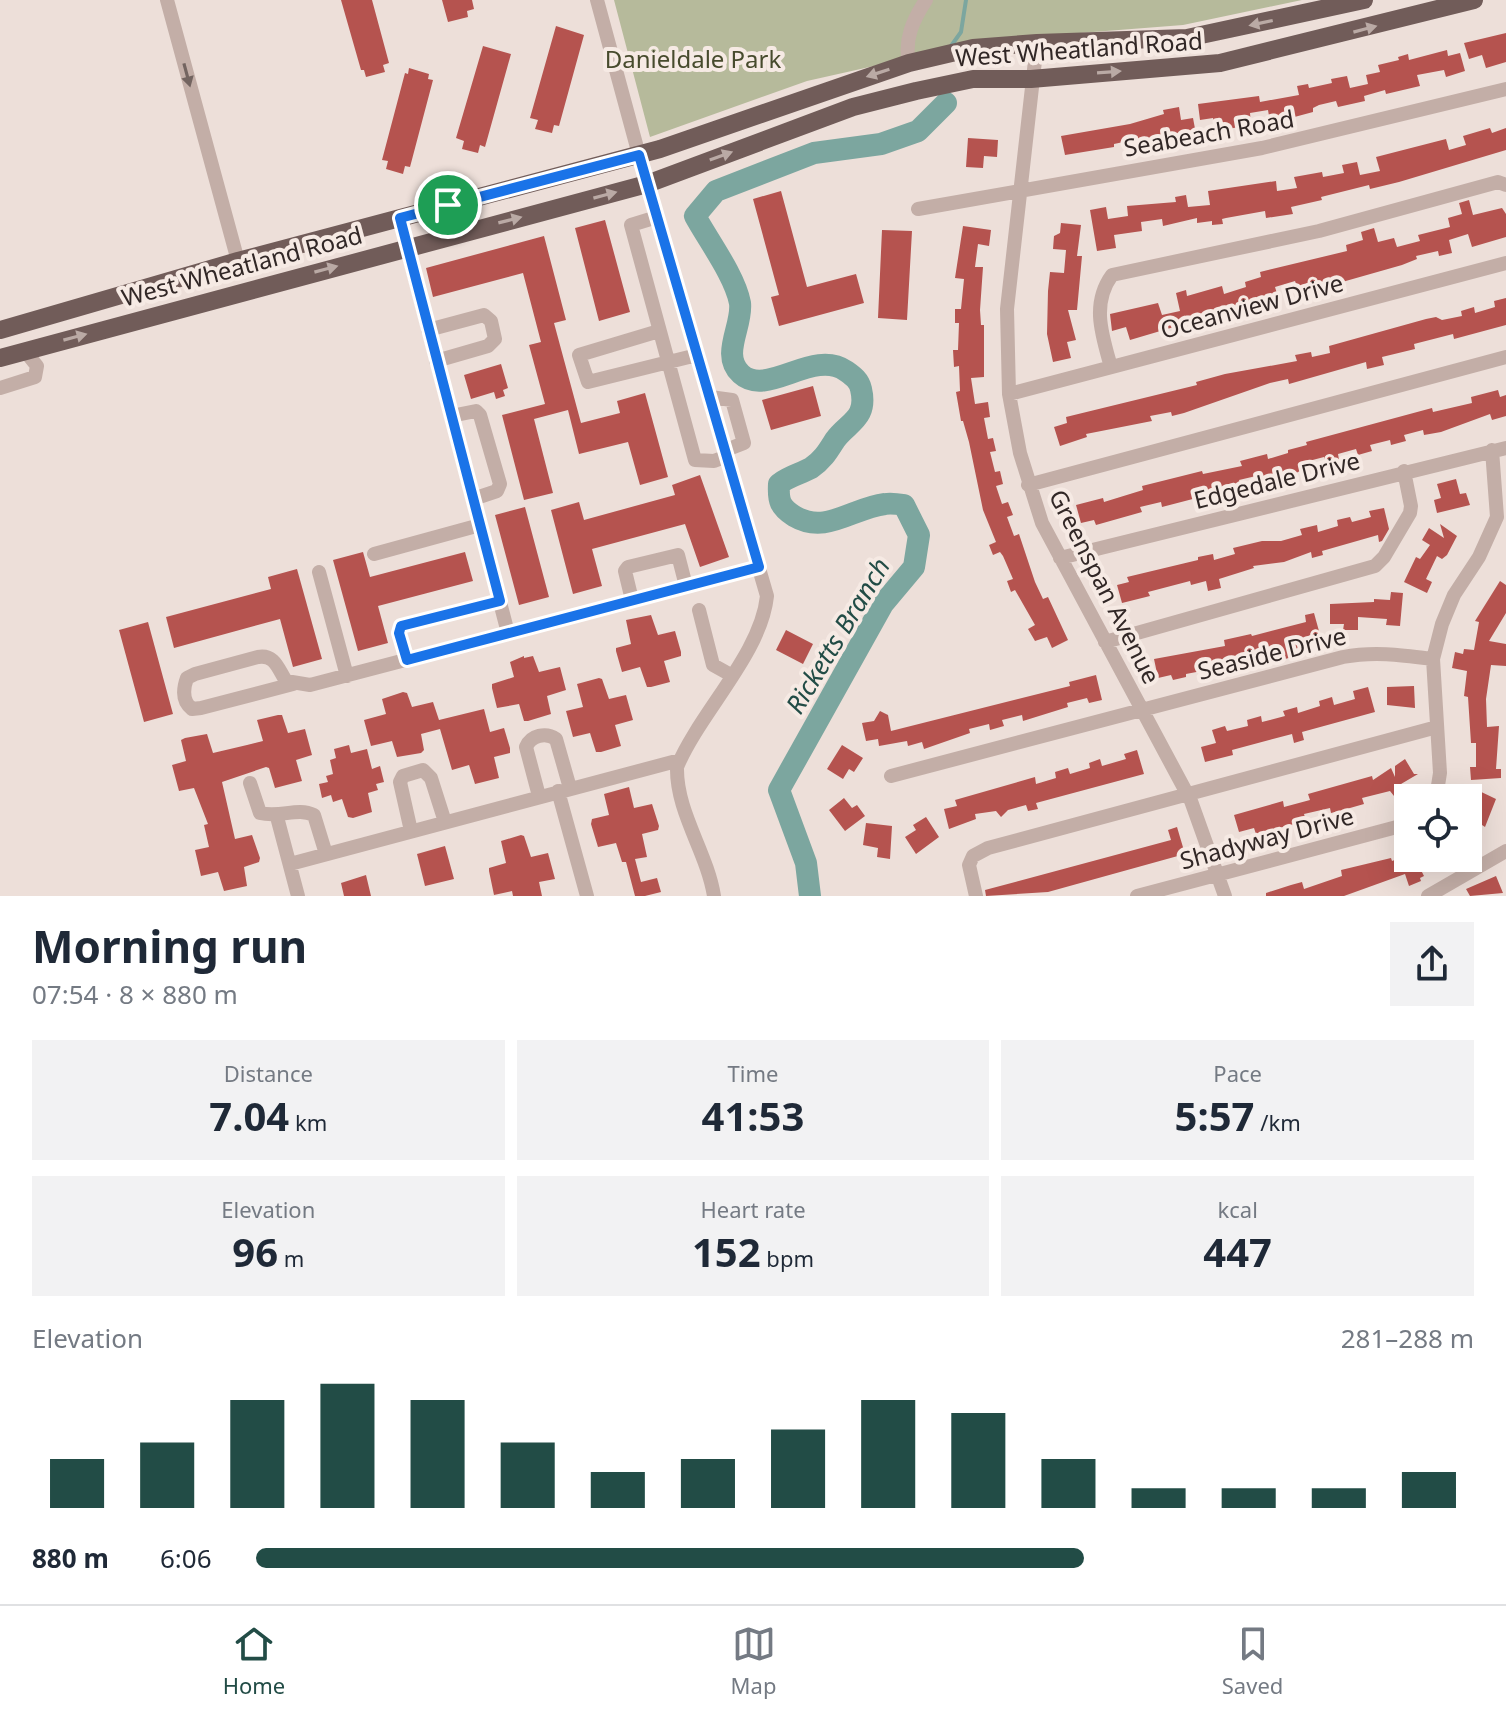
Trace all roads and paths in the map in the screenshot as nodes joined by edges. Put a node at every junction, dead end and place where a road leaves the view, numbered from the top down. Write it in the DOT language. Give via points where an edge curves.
graph roads {
  1 [pos="167,0"];
  2 [pos="597,0"];
  3 [pos="926,0"];
  4 [pos="1364,0"];
  5 [pos="1474,0"];
  6 [pos="1037,43"];
  7 [pos="909,63"];
  8 [pos="1031,79"];
  9 [pos="1506,89"];
  10 [pos="916,91"];
  11 [pos="639,155"];
  12 [pos="647,184"];
  13 [pos="1506,185"];
  14 [pos="1021,190"];
  15 [pos="918,209"];
  16 [pos="657,217"];
  17 [pos="400,218"];
  18 [pos="407,247"];
  19 [pos="238,261"];
  20 [pos="1506,263"];
  21 [pos="9,327"];
  22 [pos="428,330"];
  23 [pos="659,331"];
  24 [pos="25,351"];
  25 [pos="697,355"];
  26 [pos="1506,357"];
  27 [pos="0,358"];
  28 [pos="436,361"];
  29 [pos="667,363"];
  30 [pos="1111,367"];
  31 [pos="0,388"];
  32 [pos="1009,394"];
  33 [pos="710,397"];
  34 [pos="451,416"];
  35 [pos="1499,449"];
  36 [pos="726,453"];
  37 [pos="1404,471"];
  38 [pos="1028,485"];
  39 [pos="473,499"];
  40 [pos="480,525"];
  41 [pos="374,554"];
  42 [pos="1060,558"];
  43 [pos="759,567"];
  44 [pos="319,572"];
  45 [pos="686,586"];
  46 [pos="632,600"];
  47 [pos="500,601"];
  48 [pos="699,610"];
  49 [pos="508,633"];
  50 [pos="1105,642"];
  51 [pos="1433,659"];
  52 [pos="407,660"];
  53 [pos="731,675"];
  54 [pos="347,676"];
  55 [pos="293,684"];
  56 [pos="1142,710"];
  57 [pos="1437,727"];
  58 [pos="680,760"];
  59 [pos="891,776"];
  60 [pos="250,783"];
  61 [pos="1438,784"];
  62 [pos="564,789"];
  63 [pos="1188,794"];
  64 [pos="539,796"];
  65 [pos="277,817"];
  66 [pos="445,822"];
  67 [pos="1394,828"];
  68 [pos="411,831"];
  69 [pos="1506,851"];
  70 [pos="326,854"];
  71 [pos="290,864"];
  72 [pos="1218,874"];
  73 [pos="298,896"];
  74 [pos="587,896"];
  75 [pos="714,896"];
  76 [pos="976,896"];
  77 [pos="1137,896"];
  78 [pos="1225,896"];
  79 [pos="1428,896"];
  1 -- 19 [label="street, one-way"];
  2 -- 11 [label="street"];
  3 -- 7 [label="street" via="911,28"];
  4 -- 6 [label="main road, West Wheatland Road, one-way" via="1187,38"];
  8 -- 5 [label="main road, West Wheatland Road, one-way" via="1220,63"];
  6 -- 7 [label="main road, West Wheatland Road" via="973,48"];
  6 -- 8 [label="street, Greenspan Avenue"];
  7 -- 10 [label="main road"];
  7 -- 11 [label="main road, West Wheatland Road, one-way"];
  8 -- 10 [label="main road, West Wheatland Road" via="973,79"];
  8 -- 14 [label="street, Greenspan Avenue"];
  9 -- 14 [label="street, Seabeach Road" via="1262,148"];
  12 -- 10 [label="main road, West Wheatland Road, one-way" via="853,107"];
  11 -- 12 [label="main road"];
  11 -- 17 [label="main road, West Wheatland Road"];
  12 -- 16 [label="street"];
  18 -- 12 [label="main road, West Wheatland Road, one-way"];
  13 -- 30 [label="street" via="1498,182 1319,231 1112,275 1101,292 1099,323"];
  14 -- 15 [label="street, Seabeach Road"];
  14 -- 32 [label="street, Greenspan Avenue" via="1007,309"];
  16 -- 23 [label="street" via="631,225"];
  16 -- 25 [label="street"];
  17 -- 18 [label="main road"];
  17 -- 19 [label="main road, West Wheatland Road"];
  18 -- 22 [label="street"];
  24 -- 18 [label="main road, West Wheatland Road, one-way"];
  19 -- 21 [label="main road, West Wheatland Road"];
  20 -- 30 [label="street, Oceanview Drive"];
  21 -- 24 [label="main road"];
  22 -- 28 [label="street"];
  22 -- 28 [label="street" via="484,315 491,321 495,339 488,346"];
  23 -- 29 [label="street"];
  23 -- 29 [label="street" via="579,355 588,382"];
  24 -- 27 [label="main road, West Wheatland Road"];
  24 -- 31 [label="street" via="37,366 35,377"];
  25 -- 29 [label="street"];
  25 -- 33 [label="street"];
  26 -- 38 [label="street"];
  28 -- 34 [label="street"];
  29 -- 36 [label="street" via="695,460 714,461"];
  30 -- 32 [label="street, Oceanview Drive"];
  32 -- 38 [label="street, Greenspan Avenue"];
  33 -- 36 [label="street"];
  33 -- 36 [label="street" via="732,400 744,443"];
  34 -- 39 [label="street"];
  34 -- 39 [label="street" via="476,411 480,415 500,484 497,491"];
  35 -- 37 [label="street, Edgedale Drive"];
  35 -- 51 [label="street" via="1497,517 1454,595"];
  36 -- 43 [label="street"];
  37 -- 42 [label="street, Edgedale Drive"];
  37 -- 50 [label="street" via="1410,513 1375,566"];
  38 -- 42 [label="street, Greenspan Avenue"];
  39 -- 40 [label="street"];
  40 -- 41 [label="street"];
  40 -- 47 [label="street"];
  42 -- 50 [label="street, Greenspan Avenue"];
  43 -- 45 [label="street"];
  43 -- 53 [label="street" via="766,610"];
  44 -- 54 [label="street"];
  45 -- 46 [label="street"];
  45 -- 46 [label="street" via="678,555 667,556 628,567"];
  46 -- 49 [label="street"];
  47 -- 49 [label="street"];
  47 -- 52 [label="street" via="401,626"];
  48 -- 53 [label="street" via="713,665"];
  49 -- 52 [label="street"];
  50 -- 56 [label="street, Greenspan Avenue"];
  51 -- 56 [label="street, Seaside Drive" via="1366,653"];
  51 -- 57 [label="street"];
  52 -- 54 [label="street"];
  53 -- 58 [label="street"];
  54 -- 55 [label="street"];
  55 -- 55 [label="street" via="192,709 184,694 187,678 195,674 266,656"];
  56 -- 59 [label="street, Seaside Drive"];
  56 -- 63 [label="street, Greenspan Avenue"];
  57 -- 61 [label="street"];
  57 -- 63 [label="street"];
  58 -- 62 [label="street"];
  58 -- 75 [label="street" via="677,783"];
  60 -- 65 [label="street" via="260,813"];
  62 -- 64 [label="street"];
  62 -- 64 [label="street" via="556,739 532,738 526,747"];
  62 -- 74 [label="street"];
  63 -- 72 [label="street, Greenspan Avenue"];
  63 -- 76 [label="street" via="978,852 969,865"];
  64 -- 66 [label="street"];
  65 -- 70 [label="street" via="303,810 314,815"];
  65 -- 71 [label="street"];
  66 -- 68 [label="street"];
  66 -- 68 [label="street" via="431,778 423,770 411,773 400,782"];
  67 -- 72 [label="street, Shadyway Drive"];
  68 -- 70 [label="street"];
  69 -- 79 [label="street"];
  70 -- 71 [label="street"];
  71 -- 73 [label="street"];
  72 -- 77 [label="street, Shadyway Drive"];
  72 -- 78 [label="street, Greenspan Avenue"];
}
